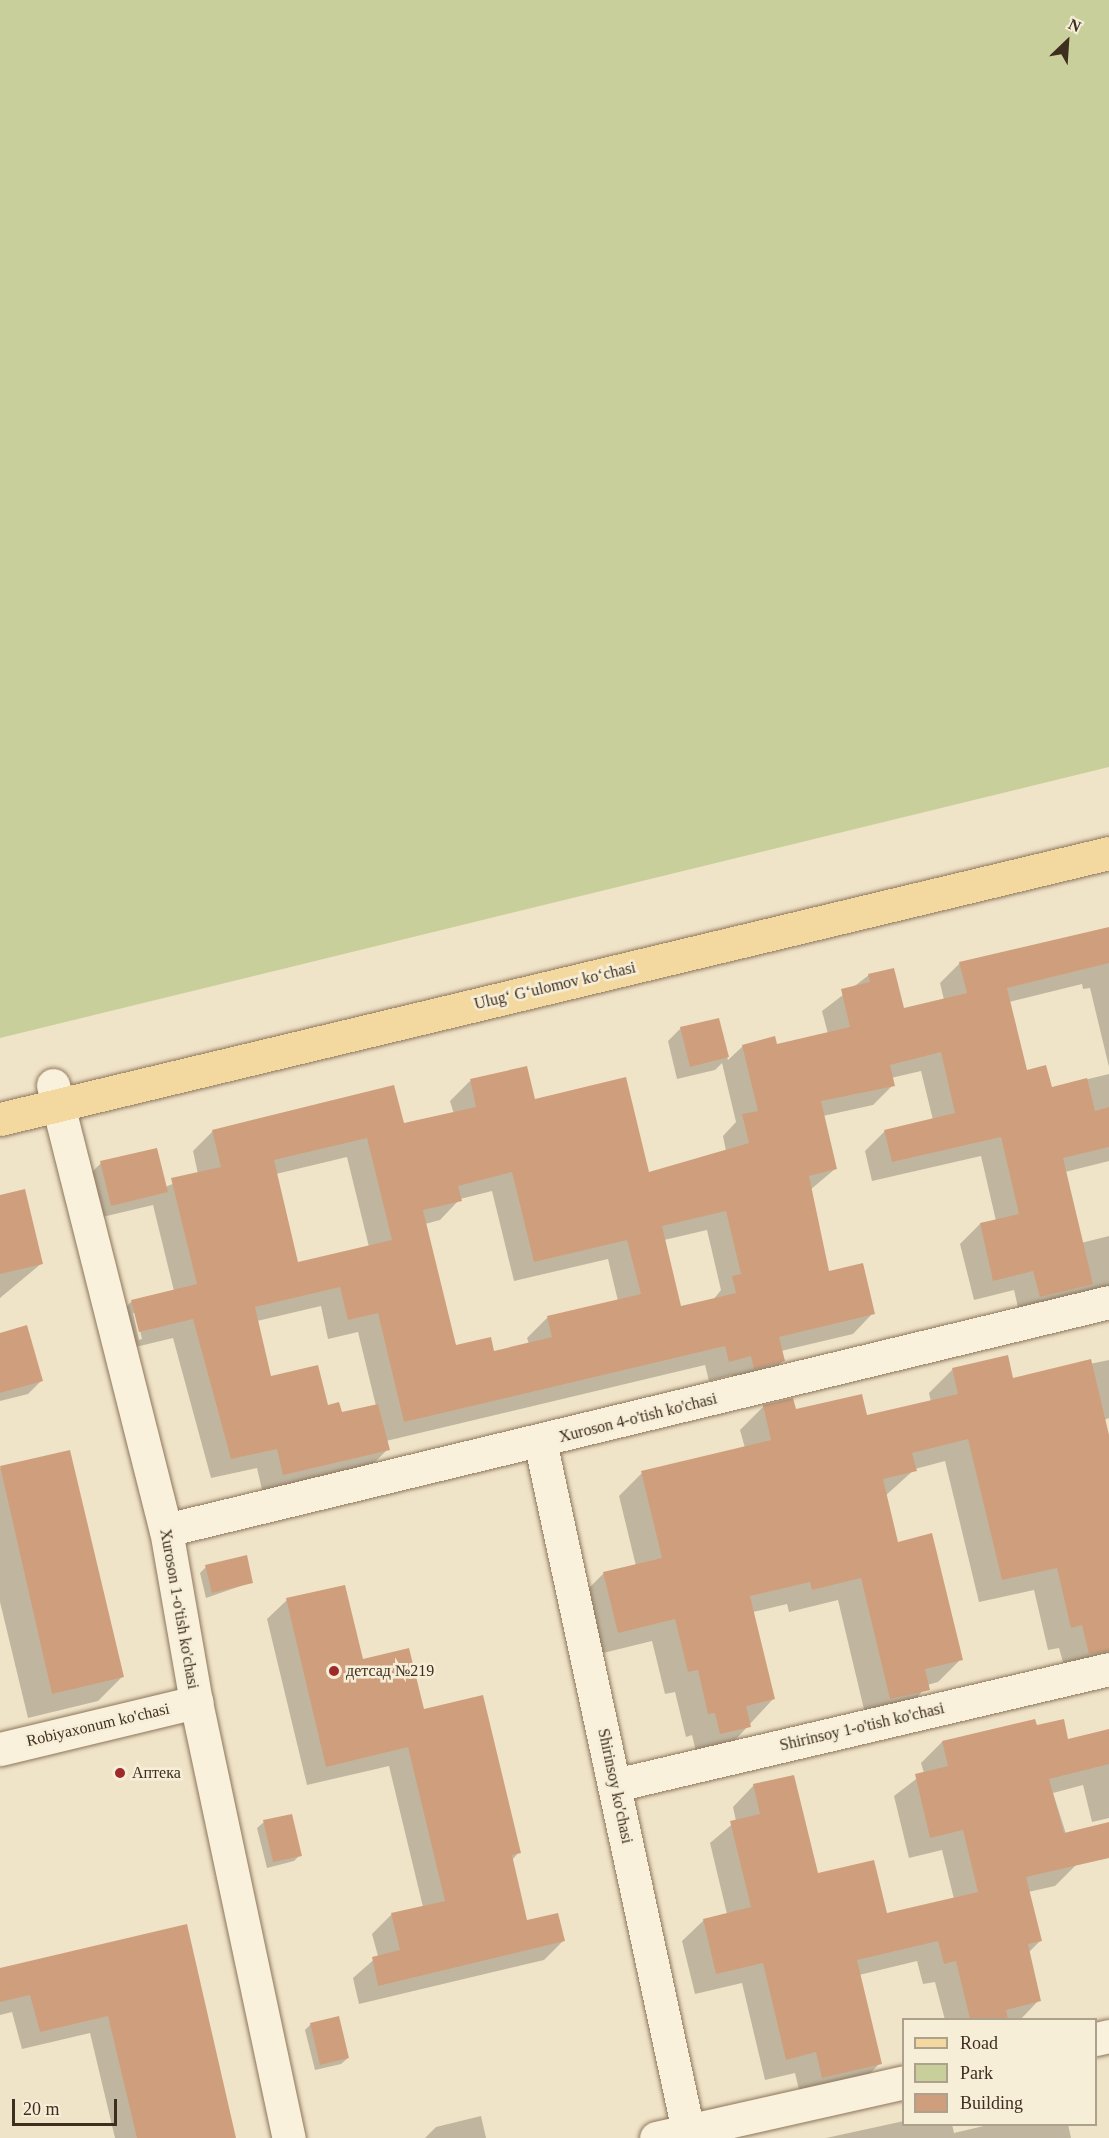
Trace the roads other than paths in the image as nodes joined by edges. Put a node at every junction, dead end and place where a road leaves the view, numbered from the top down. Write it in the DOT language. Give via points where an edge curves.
graph roads {
  1 [pos="1109,836"];
  2 [pos="1109,854"];
  3 [pos="55,1095"];
  4 [pos="0,1097"];
  5 [pos="0,1119"];
  6 [pos="1109,1302"];
  7 [pos="540,1442"];
  8 [pos="166,1530"];
  9 [pos="1109,1669"];
  10 [pos="196,1702"];
  11 [pos="0,1749"];
  12 [pos="615,1785"];
  13 [pos="902,2082"];
  14 [pos="688,2131"];
  15 [pos="289,2138"];
  16 [pos="657,2138"];
  1 -- 3 [label="main road, Ulugʻ Gʻulomov koʻchasi"];
  2 -- 3 [label="main road, Ulugʻ Gʻulomov koʻchasi"];
  3 -- 4 [label="main road, Ulugʻ Gʻulomov koʻchasi"];
  3 -- 5 [label="main road, Ulugʻ Gʻulomov koʻchasi"];
  3 -- 8 [label="street, Хuroson 1-o'tish ko'chasi"];
  6 -- 7 [label="street, Xuroson 4-o'tish ko'chasi"];
  7 -- 8 [label="street, Xuroson 4-o'tish ko'chasi"];
  7 -- 12 [label="street, Shirinsoy ko'chasi"];
  8 -- 10 [label="street, Хuroson 1-o'tish ko'chasi"];
  9 -- 12 [label="street, Shirinsoy 1-o'tish ko'chasi"];
  10 -- 11 [label="street, Robiyaxonum ko'chasi"];
  10 -- 15 [label="street, Хuroson 1-o'tish ko'chasi"];
  12 -- 14 [label="street, Shirinsoy ko'chasi"];
  13 -- 14 [label="street"];
  14 -- 16 [label="street"];
}
